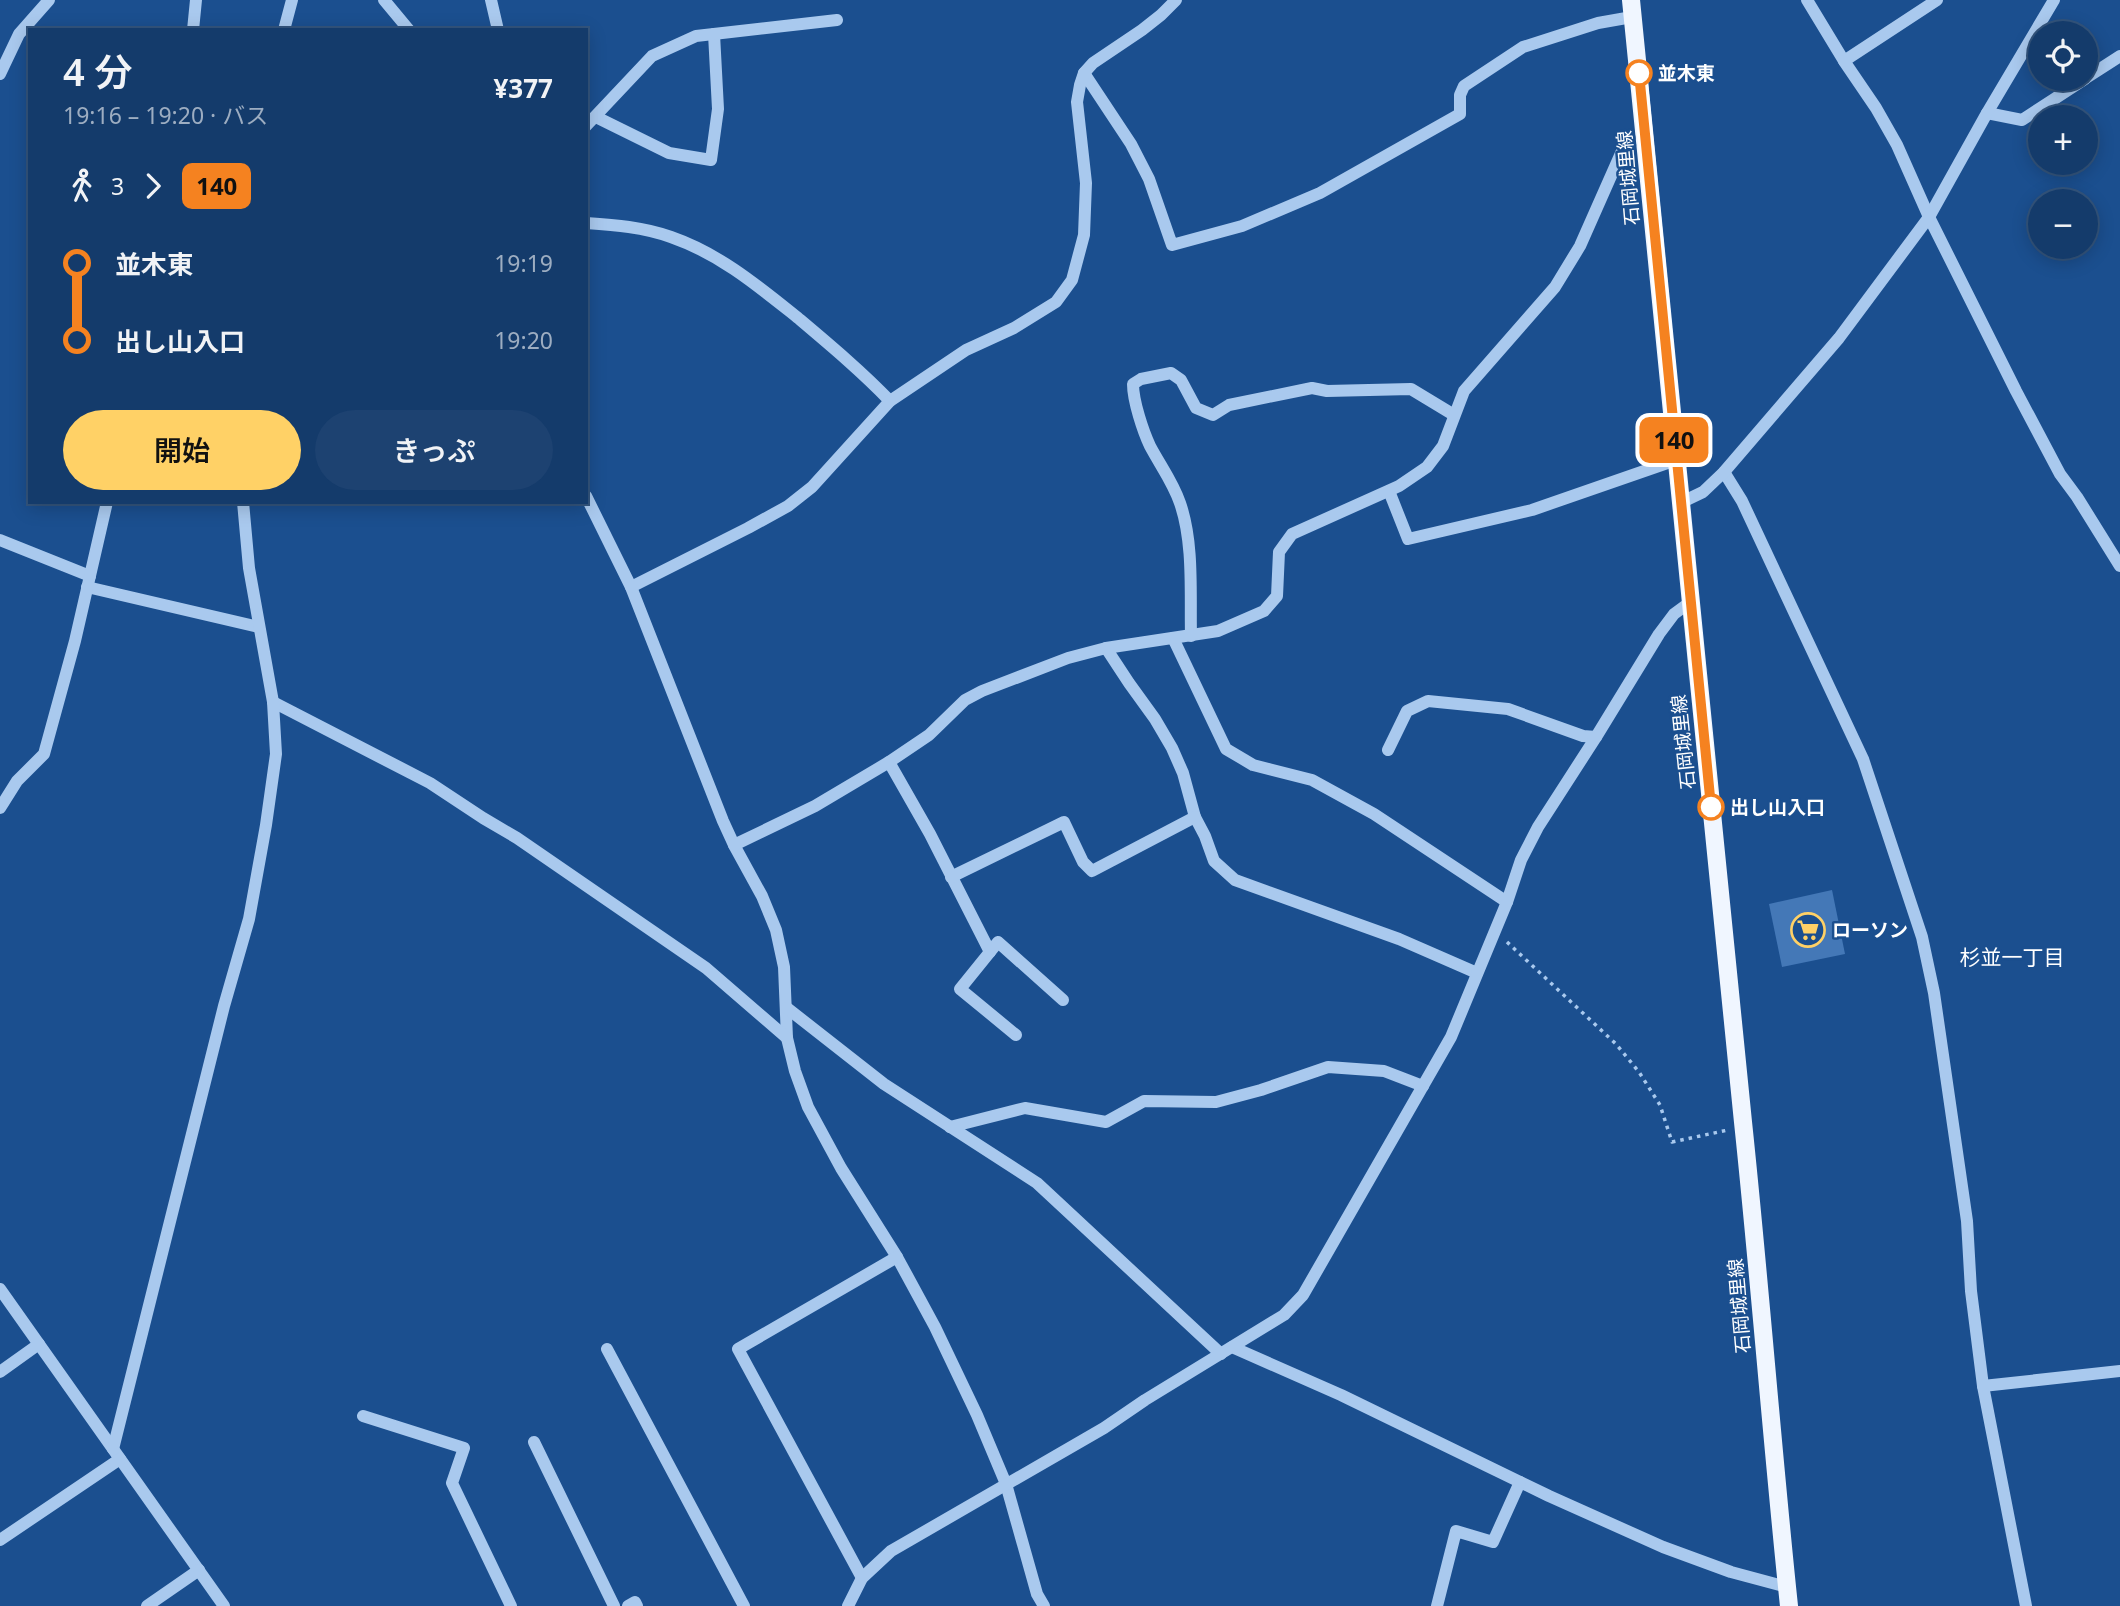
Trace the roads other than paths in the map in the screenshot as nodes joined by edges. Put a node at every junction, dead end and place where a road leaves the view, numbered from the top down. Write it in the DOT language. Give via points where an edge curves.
graph roads {
  1 [pos="49,0"];
  2 [pos="197,0"];
  3 [pos="292,0"];
  4 [pos="384,0"];
  5 [pos="491,0"];
  6 [pos="1176,0"];
  7 [pos="1807,0"];
  8 [pos="1937,0"];
  9 [pos="2054,0"];
  10 [pos="1631,9"];
  11 [pos="838,20"];
  12 [pos="193,28"];
  13 [pos="285,28"];
  14 [pos="407,28"];
  15 [pos="498,28"];
  16 [pos="715,34"];
  17 [pos="2120,56"];
  18 [pos="1844,61"];
  19 [pos="2098,70"];
  20 [pos="1084,73"];
  21 [pos="0,74"];
  22 [pos="2066,91"];
  23 [pos="1987,113"];
  24 [pos="591,122"];
  25 [pos="1626,142"];
  26 [pos="1929,217"];
  27 [pos="588,223"];
  28 [pos="890,401"];
  29 [pos="1454,415"];
  30 [pos="1676,460"];
  31 [pos="1724,472"];
  32 [pos="1389,491"];
  33 [pos="588,500"];
  34 [pos="1680,503"];
  35 [pos="107,504"];
  36 [pos="243,504"];
  37 [pos="0,540"];
  38 [pos="2120,566"];
  39 [pos="89,582"];
  40 [pos="631,586"];
  41 [pos="1689,603"];
  42 [pos="258,627"];
  43 [pos="1191,636"];
  44 [pos="1173,638"];
  45 [pos="1106,648"];
  46 [pos="273,702"];
  47 [pos="1596,737"];
  48 [pos="1388,750"];
  49 [pos="889,762"];
  50 [pos="2,801"];
  51 [pos="1195,817"];
  52 [pos="734,845"];
  53 [pos="951,877"];
  54 [pos="1507,902"];
  55 [pos="990,951"];
  56 [pos="1477,973"];
  57 [pos="1063,1000"];
  58 [pos="787,1008"];
  59 [pos="1016,1035"];
  60 [pos="787,1038"];
  61 [pos="1423,1086"];
  62 [pos="950,1127"];
  63 [pos="897,1257"];
  64 [pos="0,1289"];
  65 [pos="40,1344"];
  66 [pos="607,1349"];
  67 [pos="1227,1350"];
  68 [pos="2120,1371"];
  69 [pos="0,1372"];
  70 [pos="1983,1386"];
  71 [pos="363,1416"];
  72 [pos="534,1441"];
  73 [pos="116,1454"];
  74 [pos="1520,1482"];
  75 [pos="1006,1483"];
  76 [pos="0,1540"];
  77 [pos="199,1570"];
  78 [pos="862,1578"];
  79 [pos="1787,1587"];
  80 [pos="147,1606"];
  81 [pos="224,1606"];
  82 [pos="511,1606"];
  83 [pos="614,1606"];
  84 [pos="628,1606"];
  85 [pos="637,1606"];
  86 [pos="744,1606"];
  87 [pos="848,1606"];
  88 [pos="1044,1606"];
  89 [pos="1437,1606"];
  90 [pos="1789,1606"];
  91 [pos="2026,1606"];
  1 -- 21 [label="street" via="19,34"];
  2 -- 12 [label="street"];
  3 -- 13 [label="street"];
  4 -- 14 [label="street"];
  5 -- 15 [label="street"];
  6 -- 20 [label="street"];
  7 -- 18 [label="street"];
  8 -- 18 [label="street"];
  9 -- 23 [label="street"];
  10 -- 20 [label="street" via="1523,47 1464,86 1460,114 1320,193 1242,226 1172,245 1143,167"];
  10 -- 30 [label="main road, 石岡城里線"];
  11 -- 16 [label="street"];
  16 -- 24 [label="street" via="696,36 652,56"];
  16 -- 24 [label="street" via="718,109 711,160 669,153"];
  17 -- 19 [label="street"];
  18 -- 26 [label="street" via="1897,145"];
  20 -- 28 [label="street" via="1077,102 1086,183 1084,235 1072,280 1056,302 966,350"];
  22 -- 23 [label="street" via="2022,120"];
  23 -- 26 [label="street"];
  25 -- 29 [label="street" via="1580,246 1555,287 1464,391"];
  26 -- 31 [label="street" via="1839,338"];
  26 -- 38 [label="street" via="2060,474"];
  27 -- 28 [label="street" via="632,226 672,237 746,275 852,362"];
  28 -- 40 [label="street" via="812,487 788,506"];
  29 -- 32 [label="street" via="1443,446 1427,467"];
  29 -- 43 [label="street" via="1411,389 1312,388 1229,405 1213,415 1196,408 1181,380 1171,373 1133,384 1150,445 1181,503 1191,558"];
  30 -- 32 [label="street" via="1532,510 1408,539"];
  30 -- 34 [label="main road, 石岡城里線"];
  31 -- 34 [label="street" via="1703,492"];
  31 -- 70 [label="street" via="1742,501 1863,759 1923,937 1965,1209"];
  32 -- 43 [label="street" via="1292,534 1279,552 1277,596 1264,611 1218,631"];
  33 -- 40 [label="street"];
  34 -- 41 [label="main road, 石岡城里線"];
  35 -- 39 [label="street"];
  36 -- 42 [label="street"];
  37 -- 39 [label="street"];
  39 -- 42 [label="street"];
  39 -- 50 [label="street" via="44,754"];
  40 -- 52 [label="street"];
  41 -- 47 [label="street" via="1659,634"];
  41 -- 79 [label="main road, 石岡城里線"];
  42 -- 46 [label="street"];
  43 -- 44 [label="street"];
  44 -- 45 [label="street"];
  44 -- 54 [label="street" via="1226,749 1252,765 1312,780 1374,814"];
  45 -- 49 [label="street" via="982,691"];
  45 -- 51 [label="street" via="1172,748"];
  46 -- 60 [label="street" via="430,783 517,838 696,961"];
  46 -- 73 [label="street" via="276,754 249,919"];
  47 -- 48 [label="street" via="1508,709 1428,701 1407,711"];
  47 -- 54 [label="street" via="1538,827"];
  49 -- 52 [label="street" via="815,806"];
  49 -- 53 [label="street"];
  51 -- 53 [label="street" via="1092,871 1064,821"];
  51 -- 56 [label="street" via="1214,861 1235,880 1399,939"];
  52 -- 58 [label="street" via="776,930"];
  53 -- 55 [label="street"];
  54 -- 56 [label="street"];
  55 -- 57 [label="street" via="998,942"];
  55 -- 59 [label="street" via="960,989"];
  56 -- 61 [label="street" via="1451,1037"];
  58 -- 60 [label="street"];
  58 -- 62 [label="street" via="884,1084"];
  60 -- 63 [label="street" via="808,1107"];
  61 -- 62 [label="street" via="1384,1071 1328,1067 1216,1102 1144,1101 1106,1122 1024,1108"];
  61 -- 67 [label="street" via="1303,1296 1284,1315"];
  62 -- 67 [label="street" via="1037,1183"];
  63 -- 75 [label="street" via="935,1327"];
  63 -- 78 [label="street" via="738,1349"];
  64 -- 65 [label="street"];
  65 -- 69 [label="street"];
  65 -- 73 [label="street"];
  66 -- 86 [label="street"];
  67 -- 74 [label="street" via="1341,1395"];
  67 -- 75 [label="street"];
  68 -- 70 [label="street"];
  70 -- 91 [label="street"];
  71 -- 82 [label="street" via="464,1448 452,1483"];
  72 -- 83 [label="street"];
  73 -- 76 [label="street"];
  73 -- 77 [label="street"];
  74 -- 79 [label="street" via="1663,1547"];
  74 -- 89 [label="street" via="1493,1542 1456,1531"];
  75 -- 78 [label="street" via="891,1551"];
  75 -- 88 [label="street"];
  77 -- 80 [label="street"];
  77 -- 81 [label="street"];
  78 -- 87 [label="street"];
  79 -- 90 [label="main road, 石岡城里線"];
  84 -- 85 [label="street" via="635,1602"];
}
